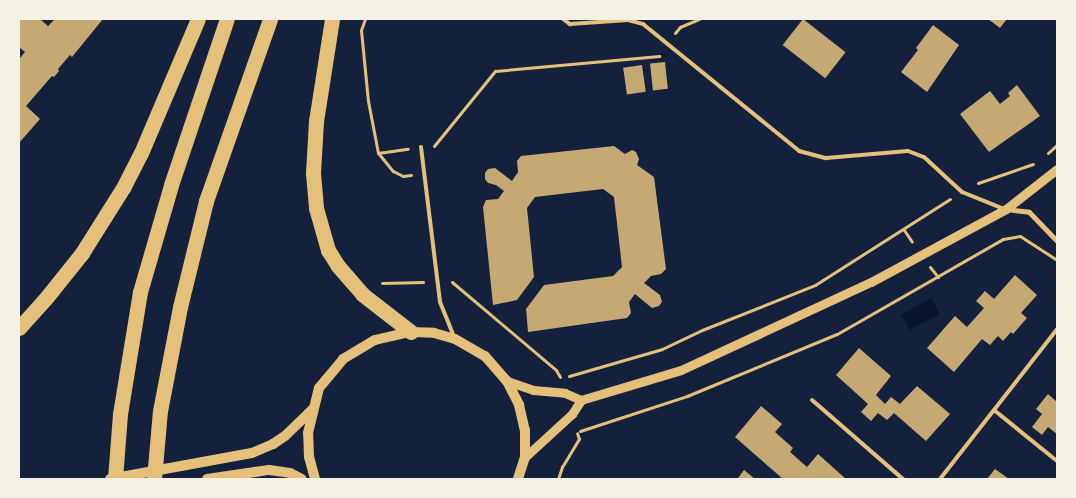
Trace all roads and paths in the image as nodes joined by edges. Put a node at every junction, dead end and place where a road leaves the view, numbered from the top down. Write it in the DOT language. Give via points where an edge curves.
graph roads {
  1 [pos="198,19"];
  2 [pos="227,19"];
  3 [pos="270,19"];
  4 [pos="332,19"];
  5 [pos="365,19"];
  6 [pos="563,19"];
  7 [pos="699,19"];
  8 [pos="665,44"];
  9 [pos="1057,145"];
  10 [pos="421,147"];
  11 [pos="378,153"];
  12 [pos="1043,157"];
  13 [pos="1035,163"];
  14 [pos="1057,169"];
  15 [pos="425,175"];
  16 [pos="962,192"];
  17 [pos="1006,209"];
  18 [pos="1057,241"];
  19 [pos="1057,260"];
  20 [pos="437,282"];
  21 [pos="362,294"];
  22 [pos="19,328"];
  23 [pos="1057,329"];
  24 [pos="411,332"];
  25 [pos="455,339"];
  26 [pos="507,381"];
  27 [pos="581,400"];
  28 [pos="812,400"];
  29 [pos="313,408"];
  30 [pos="994,410"];
  31 [pos="525,457"];
  32 [pos="1057,461"];
  33 [pos="110,479"];
  34 [pos="115,479"];
  35 [pos="154,479"];
  36 [pos="207,479"];
  37 [pos="302,479"];
  38 [pos="315,479"];
  39 [pos="518,479"];
  40 [pos="558,479"];
  41 [pos="903,479"];
  42 [pos="940,479"];
  1 -- 22 [label="highway" via="123,188 82,253"];
  2 -- 34 [label="highway" via="191,122 140,292 120,414"];
  3 -- 35 [label="highway" via="206,201 180,307 160,411"];
  4 -- 21 [label="highway" via="316,121 313,172 316,208 328,250"];
  5 -- 11 [label="path" via="361,30 368,101"];
  6 -- 8 [label="lane" via="570,24 628,20 643,24"];
  7 -- 8 [label="path" via="680,27"];
  8 -- 10 [label="path" via="659,56 495,71 434,146"];
  8 -- 16 [label="lane" via="799,151 826,158 908,151 924,156"];
  9 -- 12 [label="path"];
  10 -- 11 [label="path"];
  10 -- 15 [label="lane"];
  11 -- 15 [label="path" via="393,171 403,176"];
  13 -- 16 [label="path" via="984,180"];
  14 -- 17 [label="street"];
  15 -- 20 [label="lane"];
  16 -- 17 [label="lane"];
  16 -- 20 [label="path" via="815,285 662,349 561,379 556,370 452,282"];
  17 -- 18 [label="street" via="1029,212"];
  17 -- 27 [label="street" via="871,282 745,342 681,370"];
  19 -- 40 [label="path" via="1020,236 1003,239 837,334 687,396 577,432 579,439"];
  20 -- 21 [label="path" via="377,284"];
  20 -- 25 [label="lane" via="440,302"];
  21 -- 24 [label="highway"];
  23 -- 30 [label="lane"];
  24 -- 25 [label="main road" via="434,333"];
  24 -- 29 [label="main road" via="375,340 343,359 320,388"];
  25 -- 26 [label="main road" via="485,356"];
  26 -- 27 [label="street" via="533,390 565,393"];
  26 -- 31 [label="main road" via="519,404"];
  27 -- 31 [label="street" via="572,414"];
  28 -- 41 [label="lane"];
  29 -- 33 [label="main road" via="273,444 252,454"];
  29 -- 38 [label="main road" via="308,441"];
  30 -- 32 [label="lane"];
  30 -- 42 [label="lane"];
  31 -- 39 [label="main road"];
  36 -- 37 [label="main road" via="269,470 290,473"];
}
